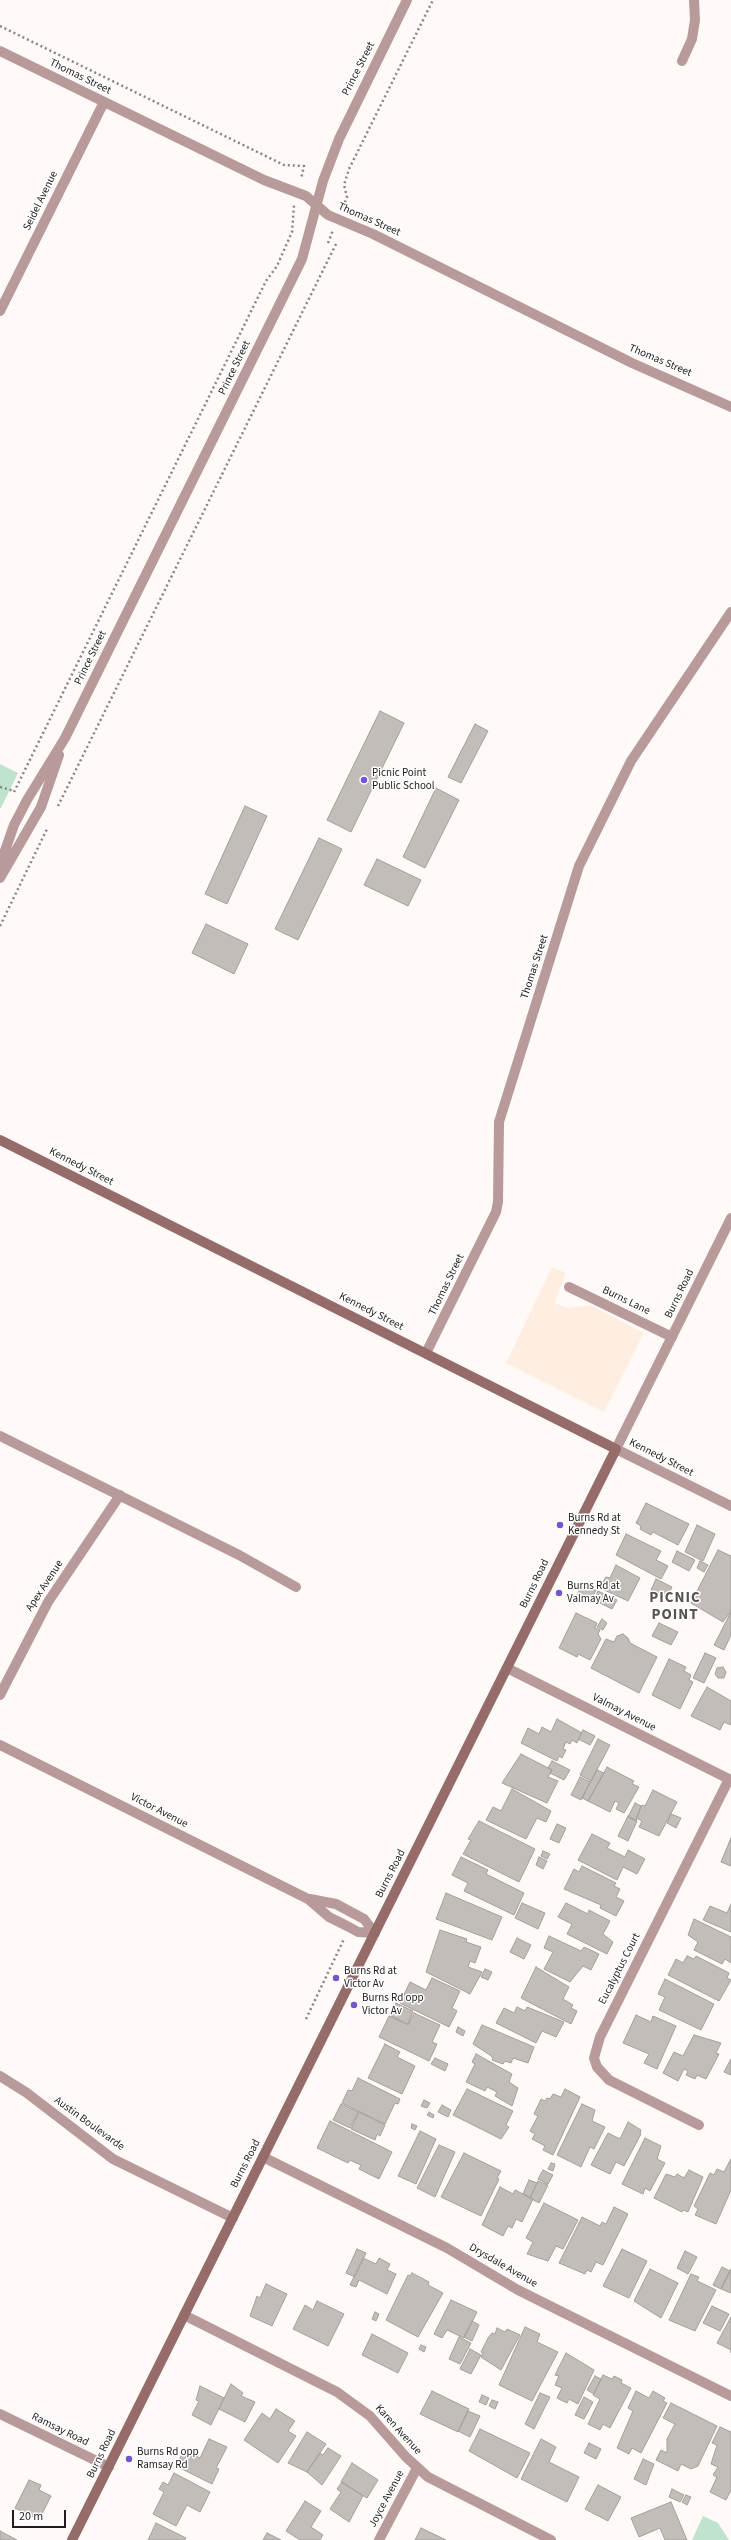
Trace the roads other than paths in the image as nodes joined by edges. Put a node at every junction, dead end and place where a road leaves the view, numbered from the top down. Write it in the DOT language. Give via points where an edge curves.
graph roads {
  1 [pos="407,0"];
  2 [pos="694,0"];
  3 [pos="0,51"];
  4 [pos="682,61"];
  5 [pos="104,102"];
  6 [pos="316,205"];
  7 [pos="0,311"];
  8 [pos="731,407"];
  9 [pos="731,612"];
  10 [pos="65,738"];
  11 [pos="0,864"];
  12 [pos="0,878"];
  13 [pos="0,1140"];
  14 [pos="731,1218"];
  15 [pos="569,1287"];
  16 [pos="672,1337"];
  17 [pos="426,1353"];
  18 [pos="0,1436"];
  19 [pos="616,1449"];
  20 [pos="120,1495"];
  21 [pos="731,1506"];
  22 [pos="296,1587"];
  23 [pos="507,1668"];
  24 [pos="0,1695"];
  25 [pos="0,1745"];
  26 [pos="730,1780"];
  27 [pos="308,1899"];
  28 [pos="375,1933"];
  29 [pos="0,2076"];
  30 [pos="699,2124"];
  31 [pos="263,2157"];
  32 [pos="233,2218"];
  33 [pos="184,2315"];
  34 [pos="731,2396"];
  35 [pos="0,2414"];
  36 [pos="109,2467"];
  37 [pos="417,2468"];
  38 [pos="72,2540"];
  39 [pos="379,2540"];
  40 [pos="550,2540"];
  1 -- 6 [label="street, Prince Street" via="350,113 330,160"];
  2 -- 4 [label="street" via="696,20"];
  3 -- 5 [label="street, Thomas Street"];
  5 -- 6 [label="street, Thomas Street" via="264,180 306,196"];
  5 -- 7 [label="street, Seidel Avenue"];
  6 -- 8 [label="street, Thomas Street" via="328,215 373,234 632,363"];
  6 -- 10 [label="street, Prince Street" via="302,259"];
  9 -- 17 [label="street, Thomas Street" via="631,761 579,866 499,1122 496,1212"];
  10 -- 11 [label="street, Prince Street" via="27,800"];
  10 -- 12 [label="street, Prince Street" via="41,807"];
  13 -- 17 [label="street, Kennedy Street"];
  14 -- 16 [label="street, Burns Road"];
  15 -- 16 [label="street, Burns Lane"];
  16 -- 19 [label="street, Burns Road"];
  17 -- 19 [label="street, Kennedy Street"];
  18 -- 20 [label="street"];
  19 -- 21 [label="street, Kennedy Street"];
  19 -- 23 [label="street, Burns Road"];
  20 -- 22 [label="street"];
  20 -- 24 [label="street, Apex Avenue" via="48,1602"];
  23 -- 26 [label="street, Valmay Avenue"];
  23 -- 28 [label="street, Burns Road"];
  25 -- 27 [label="street, Victor Avenue"];
  26 -- 30 [label="street, Eucalyptus Court" via="600,2038 594,2058 602,2074 609,2080"];
  27 -- 28 [label="street, Victor Avenue" via="330,1917 358,1932"];
  27 -- 28 [label="street, Victor Avenue" via="336,1904 364,1919"];
  28 -- 31 [label="street, Burns Road"];
  29 -- 32 [label="street, Austin Boulevarde" via="27,2093 113,2158"];
  31 -- 32 [label="street, Burns Road"];
  31 -- 34 [label="street, Drysdale Avenue" via="446,2248 518,2290"];
  32 -- 33 [label="street, Burns Road"];
  33 -- 36 [label="street, Burns Road"];
  33 -- 37 [label="street, Karen Avenue" via="338,2392 355,2403 382,2428"];
  35 -- 36 [label="street, Ramsay Road"];
  36 -- 38 [label="street, Burns Road"];
  37 -- 39 [label="street, Joyce Avenue"];
  37 -- 40 [label="street, Karen Avenue" via="442,2486"];
}
